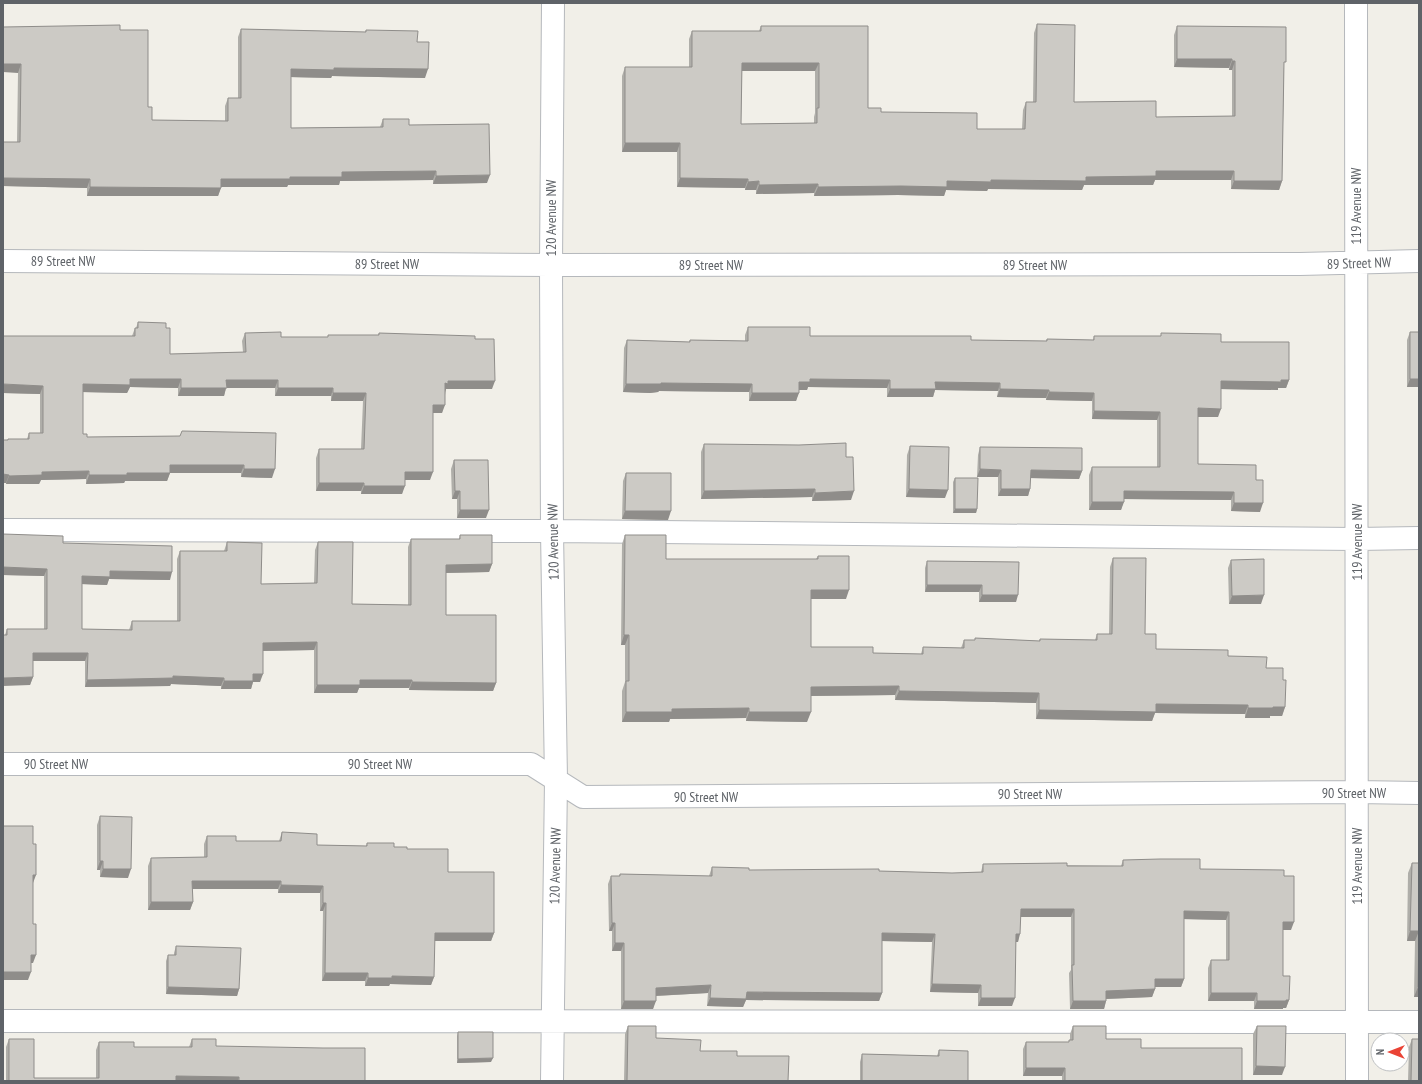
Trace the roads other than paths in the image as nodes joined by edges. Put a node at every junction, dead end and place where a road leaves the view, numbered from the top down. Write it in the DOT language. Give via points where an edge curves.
graph roads {
  1 [pos="553,3"];
  2 [pos="1356,3"];
  3 [pos="3,261"];
  4 [pos="1419,261"];
  5 [pos="1356,263"];
  6 [pos="551,265"];
  7 [pos="3,530"];
  8 [pos="552,531"];
  9 [pos="1419,538"];
  10 [pos="1357,539"];
  11 [pos="3,764"];
  12 [pos="556,780"];
  13 [pos="1357,792"];
  14 [pos="1419,794"];
  15 [pos="3,1021"];
  16 [pos="552,1021"];
  17 [pos="1357,1022"];
  18 [pos="1419,1022"];
  19 [pos="552,1081"];
  20 [pos="1357,1081"];
  1 -- 6 [label="street, 120 Avenue NW"];
  2 -- 5 [label="street, 119 Avenue NW"];
  3 -- 6 [label="street, 89 Street NW"];
  4 -- 5 [label="street, 89 Street NW"];
  5 -- 6 [label="street, 89 Street NW"];
  5 -- 10 [label="street, 119 Avenue NW"];
  6 -- 8 [label="street, 120 Avenue NW"];
  7 -- 8 [label="street"];
  8 -- 10 [label="street"];
  8 -- 12 [label="street, 120 Avenue NW"];
  9 -- 10 [label="street"];
  10 -- 13 [label="street, 119 Avenue NW"];
  11 -- 12 [label="street, 90 Street NW" via="531,764"];
  12 -- 13 [label="street, 90 Street NW" via="583,797"];
  12 -- 16 [label="street, 120 Avenue NW"];
  13 -- 14 [label="street, 90 Street NW"];
  13 -- 17 [label="street, 119 Avenue NW"];
  15 -- 16 [label="street"];
  16 -- 17 [label="street"];
  16 -- 19 [label="street, 120 Avenue NW"];
  17 -- 18 [label="street"];
  17 -- 20 [label="street, 119 Avenue NW"];
}
